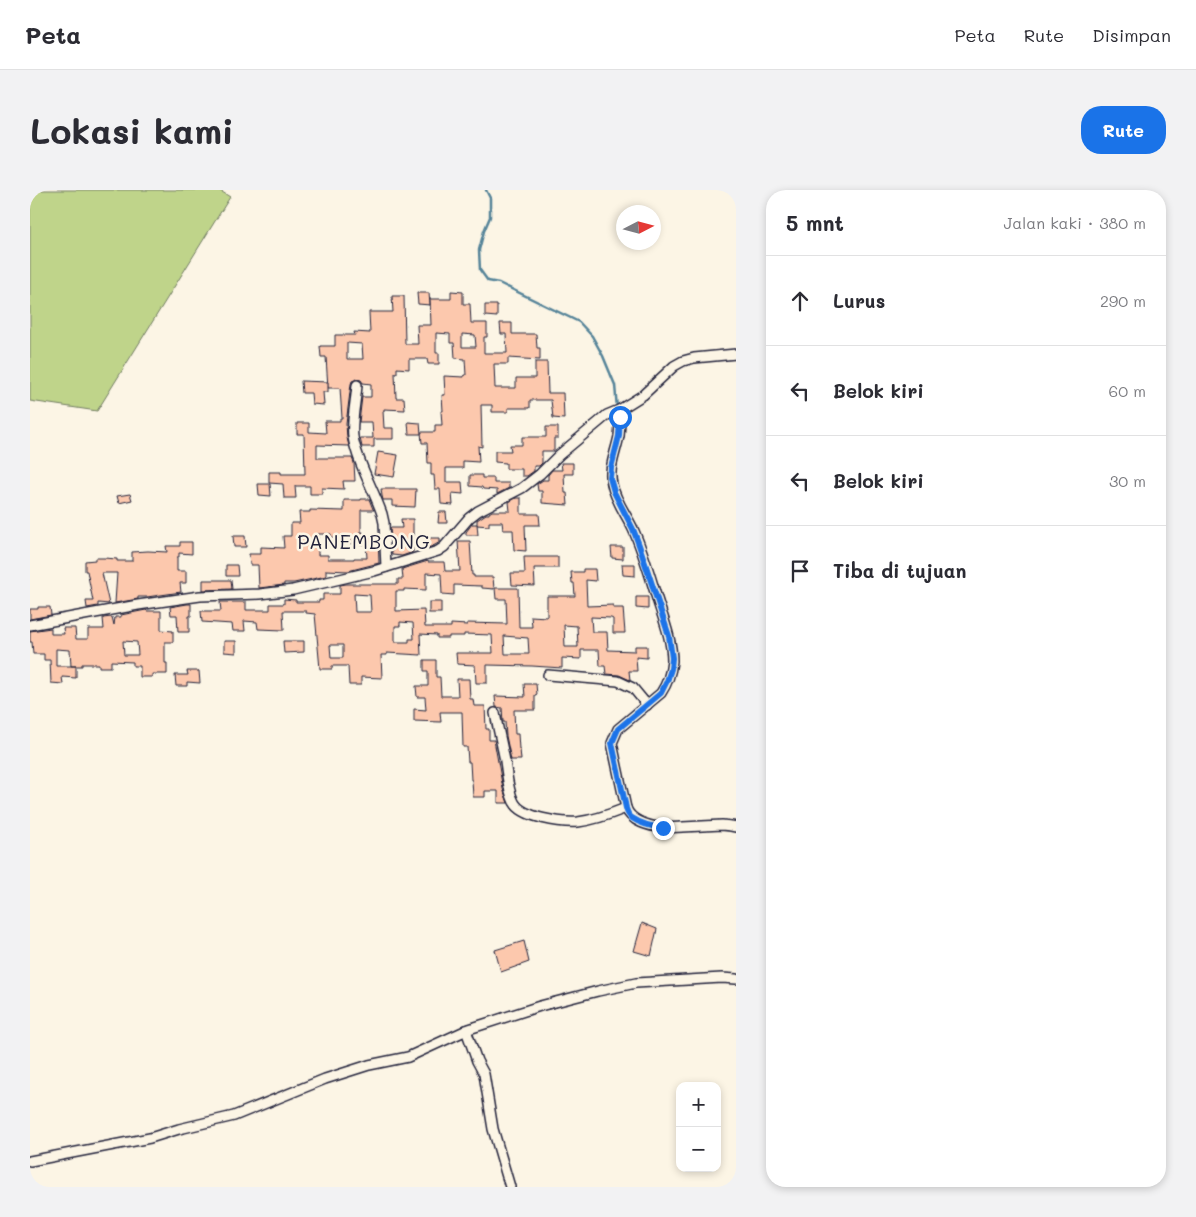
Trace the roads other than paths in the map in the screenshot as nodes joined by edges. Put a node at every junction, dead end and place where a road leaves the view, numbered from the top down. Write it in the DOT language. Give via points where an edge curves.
graph roads {
  1 [pos="736,354"];
  2 [pos="357,385"];
  3 [pos="620,410"];
  4 [pos="386,568"];
  5 [pos="30,625"];
  6 [pos="548,675"];
  7 [pos="647,704"];
  8 [pos="495,713"];
  9 [pos="621,810"];
  10 [pos="736,828"];
  11 [pos="736,979"];
  12 [pos="466,1030"];
  13 [pos="30,1161"];
  14 [pos="510,1187"];
  1 -- 3 [label="street" via="683,361"];
  2 -- 4 [label="street" via="354,438 382,514"];
  3 -- 4 [label="street" via="608,415 522,488 469,518 444,547"];
  3 -- 7 [label="street" via="619,436 610,478 639,545 669,636 672,658 664,688"];
  4 -- 5 [label="street" via="277,592 194,596"];
  6 -- 7 [label="street" via="618,681 633,688"];
  7 -- 9 [label="street" via="618,729 612,743"];
  8 -- 9 [label="street" via="509,786 516,805 527,813 549,820 578,822"];
  9 -- 10 [label="street" via="631,818 655,827 722,825"];
  11 -- 12 [label="street" via="636,983 540,1006"];
  12 -- 13 [label="street" via="408,1057 368,1065 325,1079 234,1116 150,1138"];
  12 -- 14 [label="street" via="484,1074 493,1129"];
}
